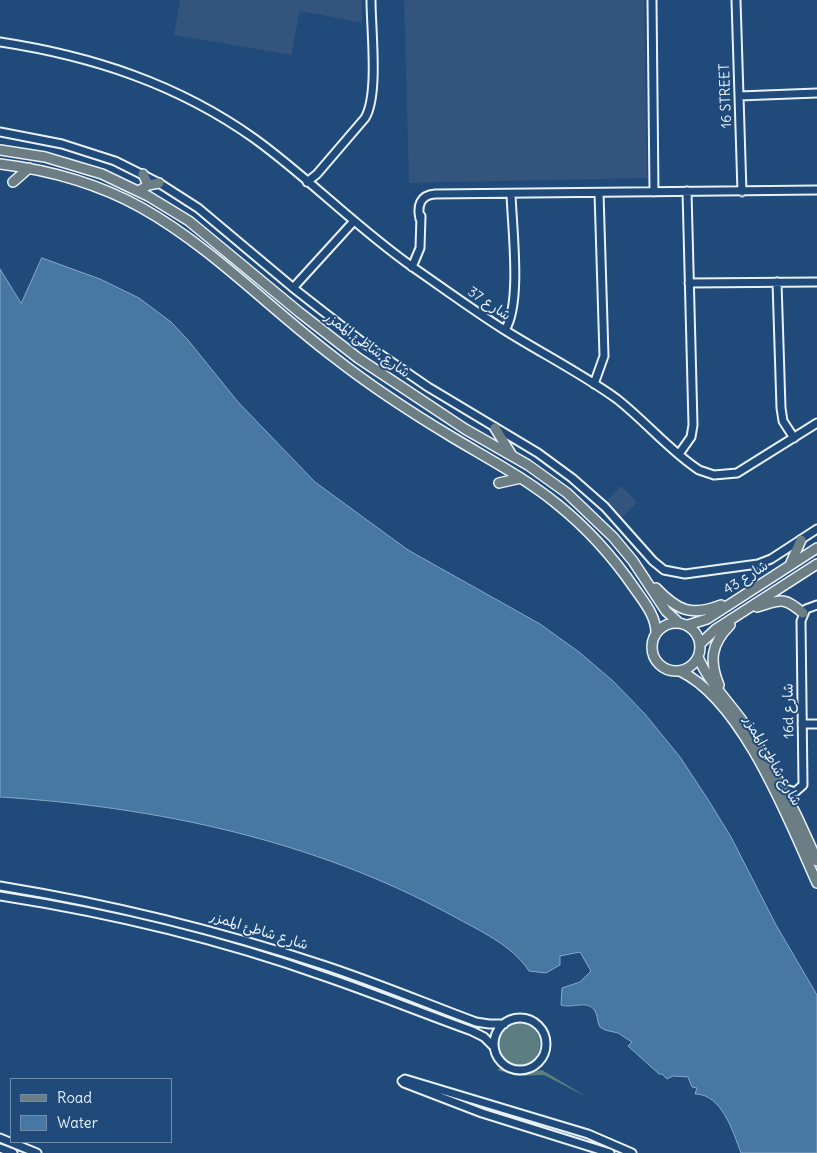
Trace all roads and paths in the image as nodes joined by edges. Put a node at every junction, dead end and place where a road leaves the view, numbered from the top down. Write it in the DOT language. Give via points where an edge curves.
graph roads {
  1 [pos="370,0"];
  2 [pos="652,0"];
  3 [pos="736,0"];
  4 [pos="0,42"];
  5 [pos="817,93"];
  6 [pos="739,96"];
  7 [pos="0,132"];
  8 [pos="0,150"];
  9 [pos="0,164"];
  10 [pos="28,168"];
  11 [pos="142,174"];
  12 [pos="13,182"];
  13 [pos="159,183"];
  14 [pos="309,184"];
  15 [pos="148,185"];
  16 [pos="817,190"];
  17 [pos="139,191"];
  18 [pos="654,192"];
  19 [pos="687,192"];
  20 [pos="742,192"];
  21 [pos="599,193"];
  22 [pos="511,194"];
  23 [pos="352,219"];
  24 [pos="410,266"];
  25 [pos="777,282"];
  26 [pos="817,282"];
  27 [pos="690,283"];
  28 [pos="295,289"];
  29 [pos="502,328"];
  30 [pos="592,382"];
  31 [pos="817,423"];
  32 [pos="495,428"];
  33 [pos="794,438"];
  34 [pos="677,452"];
  35 [pos="511,454"];
  36 [pos="520,478"];
  37 [pos="499,483"];
  38 [pos="817,529"];
  39 [pos="801,540"];
  40 [pos="817,548"];
  41 [pos="817,564"];
  42 [pos="790,566"];
  43 [pos="642,574"];
  44 [pos="740,598"];
  45 [pos="817,605"];
  46 [pos="747,609"];
  47 [pos="803,613"];
  48 [pos="678,622"];
  49 [pos="688,625"];
  50 [pos="656,633"];
  51 [pos="700,644"];
  52 [pos="698,657"];
  53 [pos="680,671"];
  54 [pos="723,694"];
  55 [pos="802,724"];
  56 [pos="817,724"];
  57 [pos="783,788"];
  58 [pos="817,860"];
  59 [pos="817,883"];
  60 [pos="0,886"];
  61 [pos="0,896"];
  62 [pos="504,1024"];
  63 [pos="494,1047"];
  64 [pos="484,1103"];
  65 [pos="482,1113"];
  66 [pos="12,1143"];
  67 [pos="0,1148"];
  68 [pos="13,1153"];
  69 [pos="37,1153"];
  70 [pos="610,1153"];
  71 [pos="632,1153"];
  1 -- 14 [label="street" via="370,109"];
  2 -- 18 [label="street"];
  3 -- 6 [label="street, 16 STREET"];
  4 -- 14 [label="street, شارع 37" via="98,62 155,83 237,127"];
  5 -- 6 [label="street"];
  6 -- 20 [label="street, 16 STREET"];
  7 -- 11 [label="street" via="77,148"];
  8 -- 17 [label="main road, شارع شاطئ الممزر" via="61,161 102,174"];
  9 -- 10 [label="main road, شارع شاطئ الممزر"];
  10 -- 12 [label="main road"];
  10 -- 36 [label="main road, شارع شاطئ الممزر" via="108,192 166,223 209,253 270,307 349,369 430,424"];
  11 -- 13 [label="street"];
  11 -- 15 [label="main road"];
  13 -- 15 [label="main road"];
  13 -- 28 [label="street" via="216,222"];
  14 -- 23 [label="street, شارع 37"];
  15 -- 17 [label="main road"];
  16 -- 20 [label="street"];
  17 -- 35 [label="main road, شارع شاطئ الممزر" via="209,236 292,307 371,368"];
  18 -- 19 [label="street"];
  18 -- 21 [label="street"];
  19 -- 20 [label="street"];
  19 -- 27 [label="street"];
  21 -- 22 [label="street"];
  21 -- 30 [label="street" via="604,356 599,373"];
  22 -- 24 [label="street" via="429,194 424,197 418,207 421,243"];
  22 -- 29 [label="street" via="514,301 509,320"];
  23 -- 24 [label="street, شارع 37"];
  23 -- 28 [label="street"];
  24 -- 29 [label="street, شارع 37"];
  25 -- 26 [label="street"];
  25 -- 27 [label="street"];
  25 -- 33 [label="street" via="780,408 783,421"];
  27 -- 34 [label="street" via="694,425 687,443"];
  28 -- 32 [label="street" via="403,371"];
  29 -- 30 [label="street, شارع 37"];
  30 -- 34 [label="street, شارع 37" via="630,410"];
  31 -- 33 [label="street, شارع 37"];
  32 -- 35 [label="main road"];
  32 -- 39 [label="street" via="538,453 582,486 616,518 657,565 668,572 685,574 758,564"];
  33 -- 34 [label="street, شارع 37" via="744,470 729,475 706,474"];
  35 -- 43 [label="main road, شارع شاطئ الممزر" via="579,503 613,537"];
  36 -- 37 [label="main road"];
  36 -- 50 [label="main road, شارع شاطئ الممزر" via="564,509 602,546 644,601"];
  38 -- 39 [label="street"];
  39 -- 42 [label="main road"];
  40 -- 42 [label="main road, شارع 43"];
  41 -- 46 [label="main road, شارع 43"];
  42 -- 44 [label="main road, شارع 43"];
  43 -- 44 [label="main road" via="670,602 686,610 704,611"];
  43 -- 48 [label="main road, شارع شاطئ الممزر" via="666,611"];
  44 -- 49 [label="main road, شارع 43" via="702,622"];
  45 -- 47 [label="street" via="809,606"];
  46 -- 47 [label="main road" via="780,600 791,603"];
  46 -- 51 [label="main road, شارع 43"];
  46 -- 54 [label="main road" via="720,636 713,650 712,668"];
  47 -- 55 [label="street, 16d شارع"];
  48 -- 49 [label="main road"];
  48 -- 50 [label="main road" via="667,624"];
  49 -- 51 [label="main road"];
  50 -- 53 [label="main road" via="652,650 655,660 669,670"];
  51 -- 52 [label="main road"];
  52 -- 53 [label="main road" via="692,666"];
  52 -- 54 [label="main road, شارع شاطئ الممزر" via="707,675"];
  53 -- 59 [label="main road, شارع شاطئ الممزر" via="699,681 712,694 752,749 778,796"];
  54 -- 57 [label="main road, شارع شاطئ الممزر"];
  55 -- 56 [label="street"];
  55 -- 57 [label="street, 16d شارع" via="803,785 795,792"];
  57 -- 58 [label="main road, شارع شاطئ الممزر"];
  60 -- 62 [label="street, شارع شاطئ الممزر" via="112,907 220,934 326,966 476,1022"];
  61 -- 63 [label="street, شارع شاطئ الممزر" via="138,923 262,956 472,1031"];
  62 -- 63 [label="street" via="496,1034"];
  62 -- 63 [label="street" via="518,1018 532,1021 543,1032 544,1052 534,1065 522,1070 501,1061"];
  64 -- 65 [label="street" via="480,1106"];
  64 -- 65 [label="street" via="406,1079 402,1081"];
  64 -- 71 [label="street" via="601,1139"];
  65 -- 70 [label="street"];
  66 -- 69 [label="street"];
  67 -- 68 [label="street"];
}
